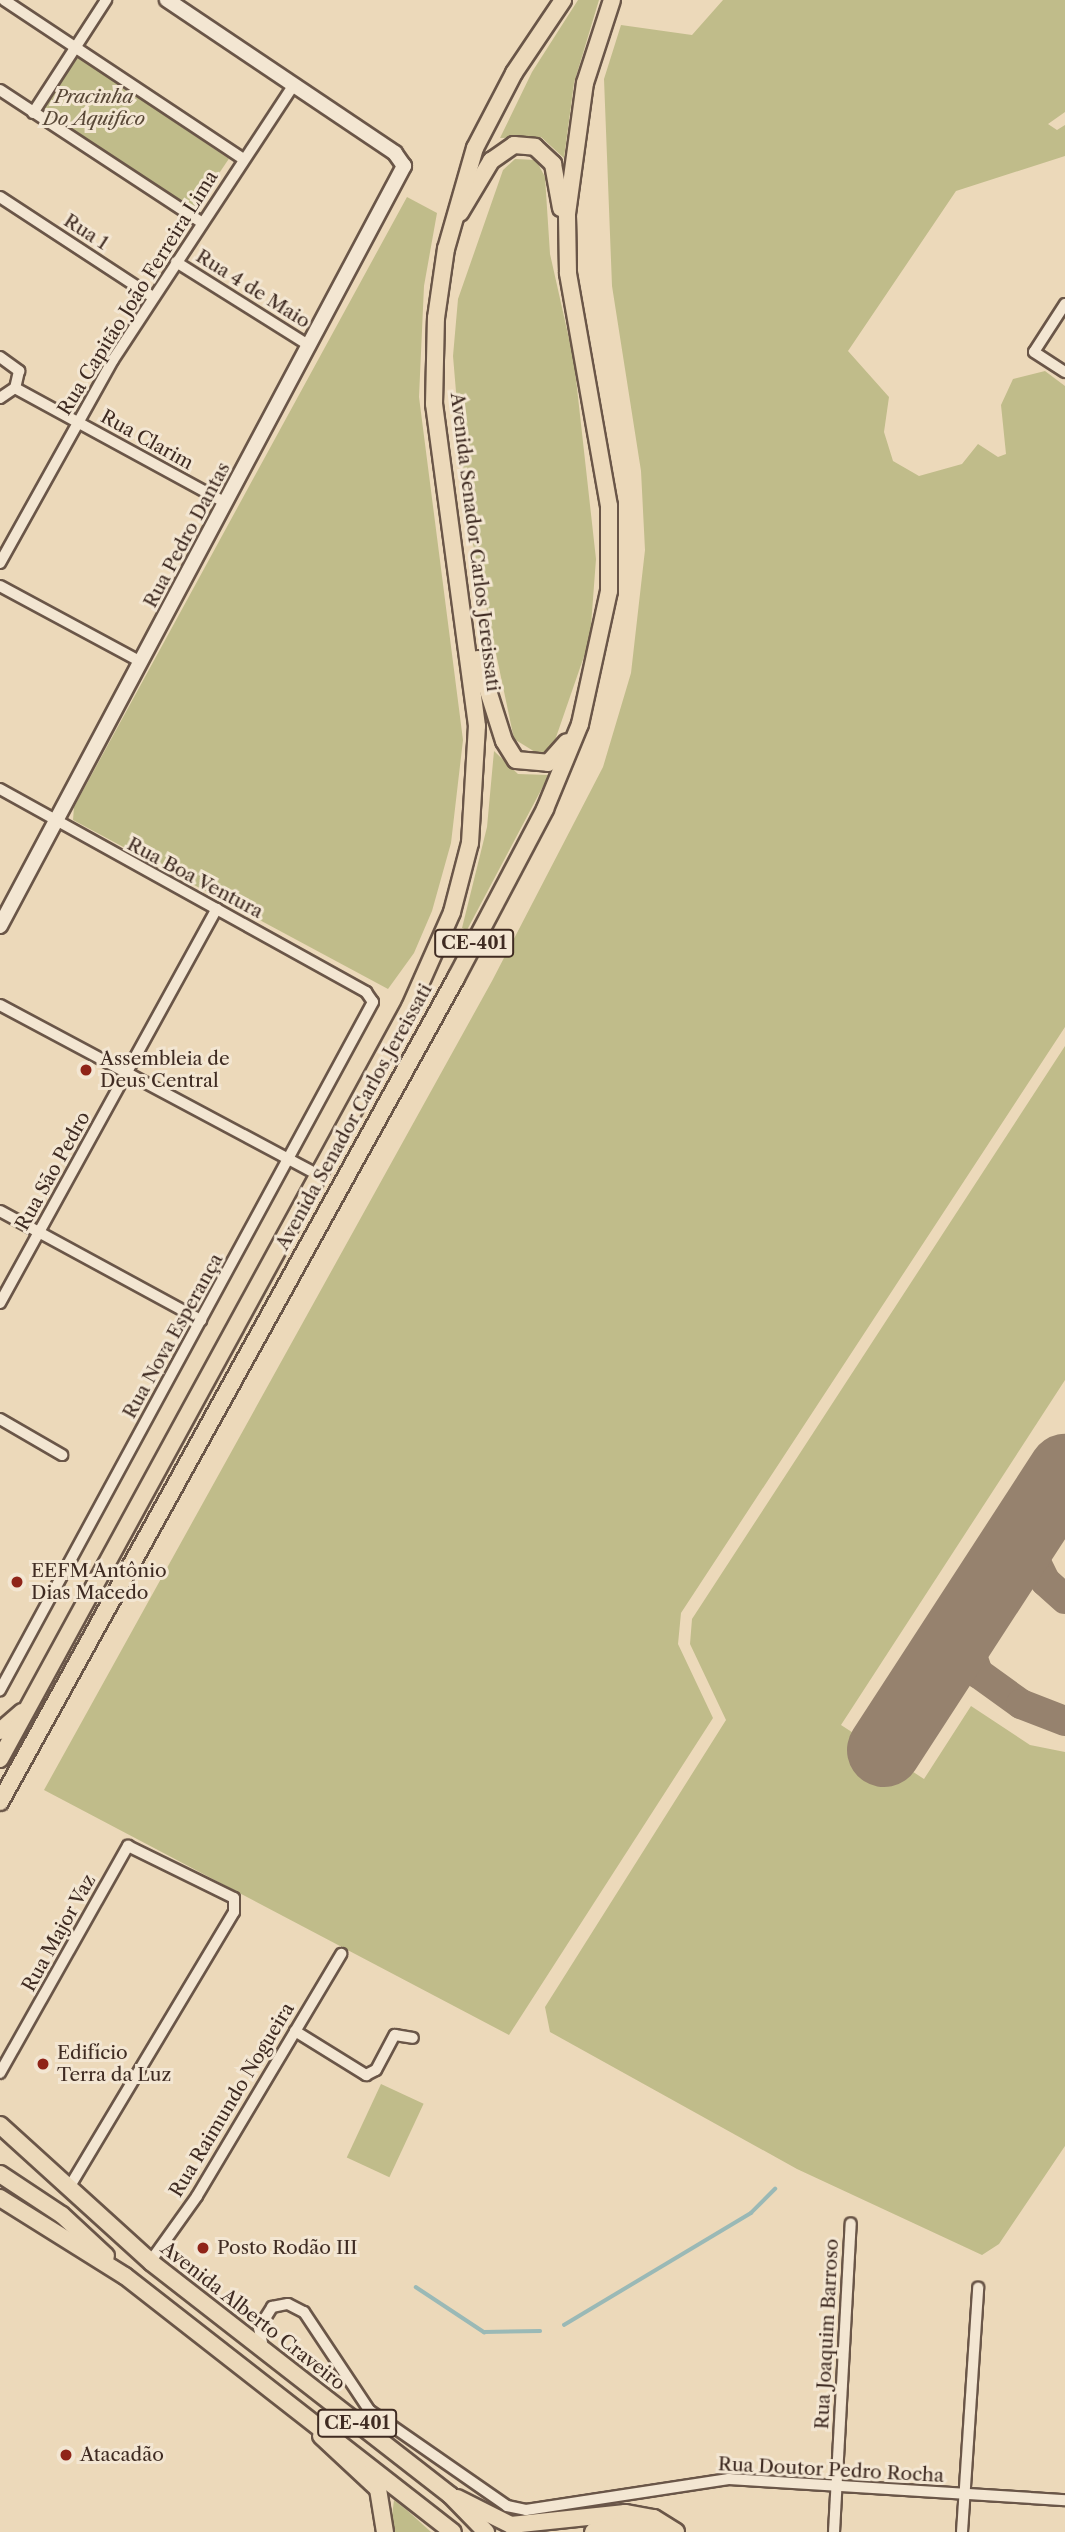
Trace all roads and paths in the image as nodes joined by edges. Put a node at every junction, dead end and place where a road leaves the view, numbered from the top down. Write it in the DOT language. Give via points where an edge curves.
graph roads {
  1 [pos="4,0"];
  2 [pos="106,0"];
  3 [pos="167,0"];
  4 [pos="563,0"];
  5 [pos="612,0"];
  6 [pos="76,48"];
  7 [pos="294,84"];
  8 [pos="0,90"];
  9 [pos="33,113"];
  10 [pos="242,158"];
  11 [pos="0,197"];
  12 [pos="201,222"];
  13 [pos="452,227"];
  14 [pos="176,262"];
  15 [pos="568,272"];
  16 [pos="153,297"];
  17 [pos="1065,304"];
  18 [pos="310,346"];
  19 [pos="0,357"];
  20 [pos="1065,372"];
  21 [pos="15,388"];
  22 [pos="0,398"];
  23 [pos="79,422"];
  24 [pos="226,503"];
  25 [pos="0,563"];
  26 [pos="0,586"];
  27 [pos="470,637"];
  28 [pos="141,662"];
  29 [pos="580,724"];
  30 [pos="0,789"];
  31 [pos="55,822"];
  32 [pos="217,909"];
  33 [pos="0,926"];
  34 [pos="372,998"];
  35 [pos="0,1005"];
  36 [pos="127,1074"];
  37 [pos="289,1159"];
  38 [pos="318,1175"];
  39 [pos="0,1211"];
  40 [pos="38,1232"];
  41 [pos="0,1303"];
  42 [pos="201,1320"];
  43 [pos="0,1419"];
  44 [pos="62,1455"];
  45 [pos="0,1689"];
  46 [pos="22,1712"];
  47 [pos="0,1731"];
  48 [pos="0,1759"];
  49 [pos="0,1802"];
  50 [pos="341,1954"];
  51 [pos="295,2031"];
  52 [pos="413,2038"];
  53 [pos="0,2073"];
  54 [pos="0,2125"];
  55 [pos="0,2174"];
  56 [pos="68,2189"];
  57 [pos="0,2198"];
  58 [pos="851,2223"];
  59 [pos="150,2262"];
  60 [pos="125,2276"];
  61 [pos="978,2288"];
  62 [pos="264,2352"];
  63 [pos="305,2414"];
  64 [pos="836,2486"];
  65 [pos="964,2494"];
  66 [pos="450,2495"];
  67 [pos="1065,2500"];
  68 [pos="385,2532"];
  69 [pos="453,2532"];
  70 [pos="486,2532"];
  71 [pos="594,2532"];
  72 [pos="653,2532"];
  73 [pos="676,2532"];
  74 [pos="834,2532"];
  75 [pos="962,2532"];
  1 -- 6 [label="street"];
  2 -- 6 [label="street"];
  3 -- 7 [label="main road"];
  4 -- 13 [label="main road, Avenida Senador Carlos Jereissati / CE-401" via="484,128"];
  5 -- 15 [label="main road, Avenida Senador Carlos Jereissati / CE-401" via="593,53 571,155"];
  6 -- 9 [label="street"];
  6 -- 10 [label="street"];
  7 -- 10 [label="street, Rua Capitão João Ferreira Lima"];
  7 -- 18 [label="main road, Rua Pedro Dantas" via="404,161"];
  8 -- 9 [label="street"];
  9 -- 12 [label="street"];
  10 -- 12 [label="street, Rua Capitão João Ferreira Lima"];
  11 -- 16 [label="street, Rua 1"];
  12 -- 14 [label="street, Rua Capitão João Ferreira Lima"];
  13 -- 15 [label="main road" via="503,149 535,147 557,178"];
  13 -- 27 [label="main road, Avenida Senador Carlos Jereissati / CE-401" via="436,318 434,404"];
  14 -- 16 [label="street, Rua Capitão João Ferreira Lima"];
  14 -- 18 [label="street, Rua 4 de Maio"];
  15 -- 29 [label="main road, Avenida Senador Carlos Jereissati / CE-401" via="609,506 609,591"];
  16 -- 23 [label="street, Rua Capitão João Ferreira Lima"];
  17 -- 20 [label="street" via="1034,352"];
  18 -- 24 [label="main road, Rua Pedro Dantas"];
  19 -- 21 [label="street" via="19,371"];
  21 -- 22 [label="street"];
  21 -- 23 [label="street, Rua Clarim"];
  23 -- 24 [label="street, Rua Clarim"];
  23 -- 25 [label="street, Rua Capitão João Ferreira Lima"];
  24 -- 28 [label="main road, Rua Pedro Dantas"];
  26 -- 28 [label="street"];
  27 -- 29 [label="main road" via="504,741 516,760 548,763"];
  27 -- 38 [label="main road, Avenida Senador Carlos Jereissati / CE-401" via="477,784 463,875 427,974"];
  28 -- 31 [label="main road, Rua Pedro Dantas"];
  29 -- 49 [label="main road, Avenida Senador Carlos Jereissati / CE-401" via="545,809 456,978"];
  30 -- 31 [label="street, Rua Boa Ventura"];
  31 -- 32 [label="street, Rua Boa Ventura"];
  31 -- 33 [label="main road, Rua Pedro Dantas"];
  32 -- 34 [label="street, Rua Boa Ventura"];
  32 -- 36 [label="street, Rua São Pedro"];
  34 -- 37 [label="street, Rua Nova Esperança"];
  35 -- 36 [label="street"];
  36 -- 37 [label="street"];
  36 -- 40 [label="street, Rua São Pedro"];
  37 -- 38 [label="street"];
  37 -- 42 [label="street, Rua Nova Esperança"];
  38 -- 46 [label="main road, Avenida Senador Carlos Jereissati / CE-401"];
  39 -- 40 [label="street"];
  40 -- 41 [label="street, Rua São Pedro"];
  40 -- 42 [label="street"];
  42 -- 45 [label="street, Rua Nova Esperança"];
  43 -- 44 [label="street"];
  46 -- 47 [label="main road"];
  46 -- 48 [label="main road, Avenida Senador Carlos Jereissati / CE-401"];
  50 -- 51 [label="street, Rua Raimundo Nogueira"];
  51 -- 52 [label="street" via="366,2075 376,2070 395,2035"];
  51 -- 59 [label="street, Rua Raimundo Nogueira" via="197,2196"];
  53 -- 56 [label="street, Rua Major Vaz" via="128,1846 236,1900"];
  54 -- 56 [label="main road, Avenida Alberto Craveiro / CE-401"];
  55 -- 60 [label="main road, CE-401" via="29,2191"];
  56 -- 59 [label="main road, Avenida Alberto Craveiro / CE-401"];
  57 -- 60 [label="main road"];
  58 -- 64 [label="street, Rua Joaquim Barroso"];
  59 -- 62 [label="main road, Avenida Alberto Craveiro / CE-401"];
  60 -- 63 [label="main road, CE-401"];
  61 -- 65 [label="street"];
  62 -- 64 [label="street, Rua Doutor Pedro Rocha" via="259,2328 272,2307 288,2304 304,2312 369,2410 507,2506 526,2510 729,2479"];
  62 -- 66 [label="main road, Avenida Alberto Craveiro / CE-401"];
  63 -- 68 [label="main road" via="378,2489"];
  63 -- 69 [label="main road, CE-401"];
  64 -- 65 [label="street, Rua Doutor Pedro Rocha"];
  64 -- 74 [label="street, Rua Joaquim Barroso"];
  65 -- 67 [label="street, Rua Doutor Pedro Rocha"];
  65 -- 75 [label="street"];
  66 -- 70 [label="main road, Avenida Alberto Craveiro / CE-401"];
  66 -- 73 [label="main road" via="511,2525 625,2513 654,2518"];
  71 -- 72 [label="highway" via="621,2526"];
}
